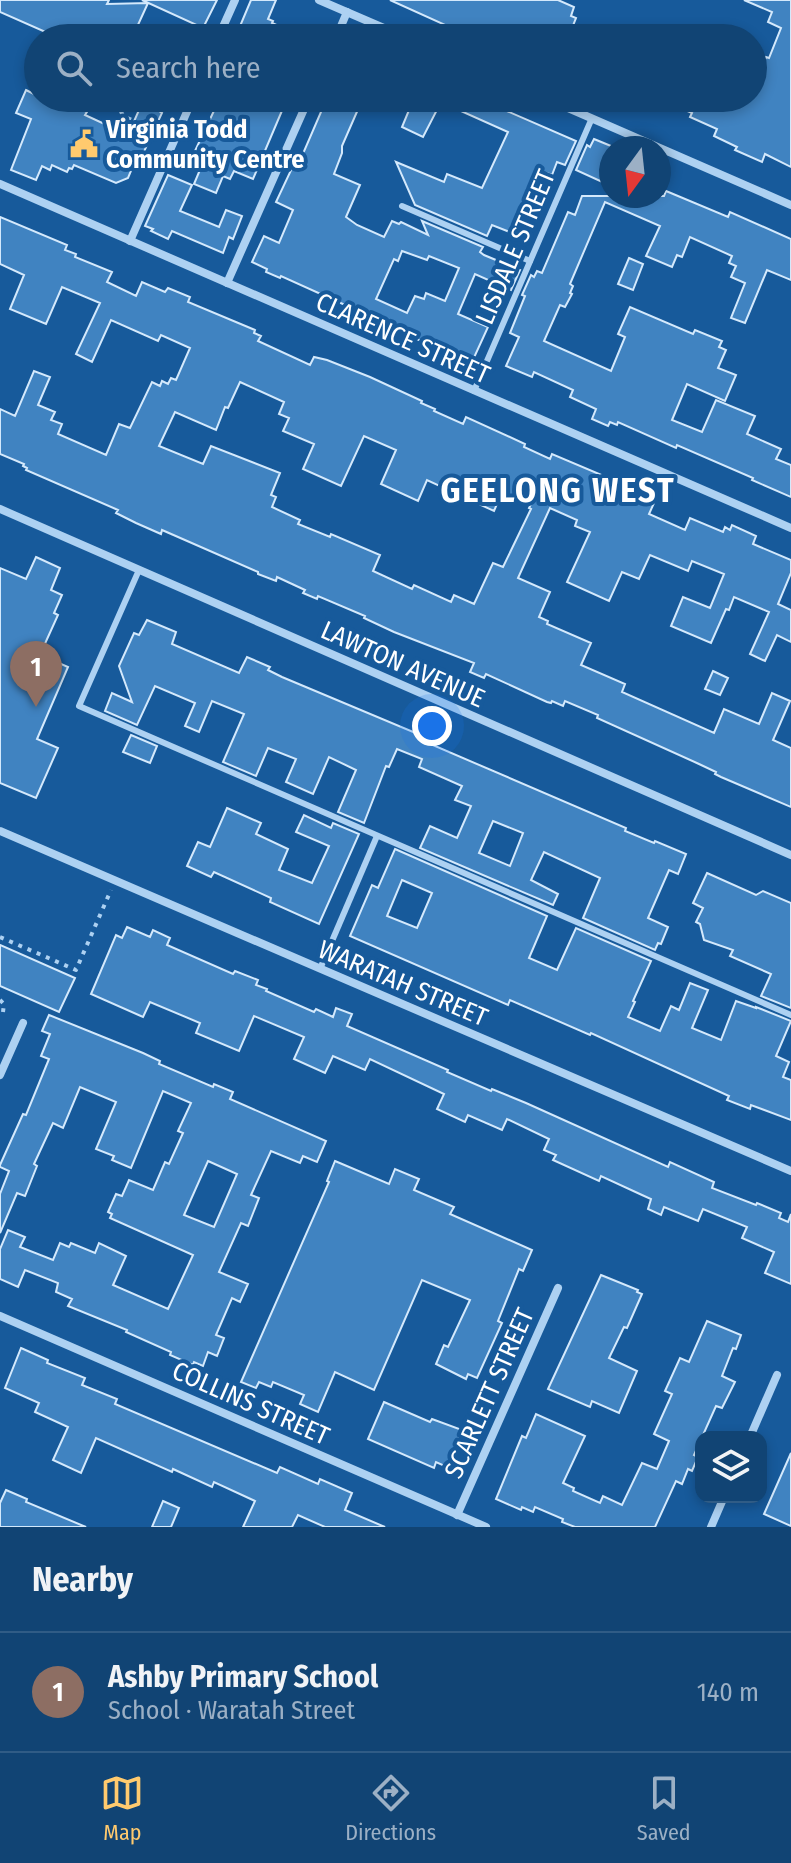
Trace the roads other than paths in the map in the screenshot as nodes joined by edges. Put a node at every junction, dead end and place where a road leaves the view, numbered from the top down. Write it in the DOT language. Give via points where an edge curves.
graph roads {
  1 [pos="235,0"];
  2 [pos="319,0"];
  3 [pos="347,12"];
  4 [pos="224,24"];
  5 [pos="342,24"];
  6 [pos="375,24"];
  7 [pos="187,112"];
  8 [pos="303,112"];
  9 [pos="578,112"];
  10 [pos="592,118"];
  11 [pos="0,184"];
  12 [pos="791,205"];
  13 [pos="402,206"];
  14 [pos="130,241"];
  15 [pos="530,261"];
  16 [pos="227,283"];
  17 [pos="474,391"];
  18 [pos="0,509"];
  19 [pos="791,528"];
  20 [pos="139,570"];
  21 [pos="0,831"];
  22 [pos="377,836"];
  23 [pos="791,855"];
  24 [pos="320,969"];
  25 [pos="791,1015"];
  26 [pos="23,1023"];
  27 [pos="0,1075"];
  28 [pos="791,1171"];
  29 [pos="558,1288"];
  30 [pos="0,1316"];
  31 [pos="777,1375"];
  32 [pos="753,1431"];
  33 [pos="721,1503"];
  34 [pos="457,1515"];
  35 [pos="486,1527"];
  36 [pos="711,1527"];
  1 -- 4 [label="street"];
  2 -- 3 [label="street"];
  3 -- 5 [label="street"];
  3 -- 6 [label="street"];
  7 -- 14 [label="street"];
  8 -- 16 [label="street"];
  9 -- 10 [label="street"];
  10 -- 12 [label="street"];
  10 -- 15 [label="lane, LISDALE STREET"];
  11 -- 14 [label="street, CLARENCE STREET"];
  13 -- 15 [label="lane"];
  14 -- 16 [label="street, CLARENCE STREET"];
  15 -- 17 [label="lane, LISDALE STREET"];
  16 -- 17 [label="street, CLARENCE STREET"];
  17 -- 19 [label="street, CLARENCE STREET"];
  18 -- 20 [label="street, LAWTON AVENUE"];
  20 -- 22 [label="lane" via="79,706"];
  20 -- 23 [label="street, LAWTON AVENUE"];
  21 -- 24 [label="street, WARATAH STREET"];
  22 -- 24 [label="lane"];
  22 -- 25 [label="lane"];
  24 -- 28 [label="street, WARATAH STREET"];
  26 -- 27 [label="street"];
  29 -- 34 [label="street, SCARLETT STREET"];
  30 -- 34 [label="street, COLLINS STREET"];
  31 -- 32 [label="street"];
  33 -- 36 [label="street"];
  34 -- 35 [label="street, COLLINS STREET"];
}
